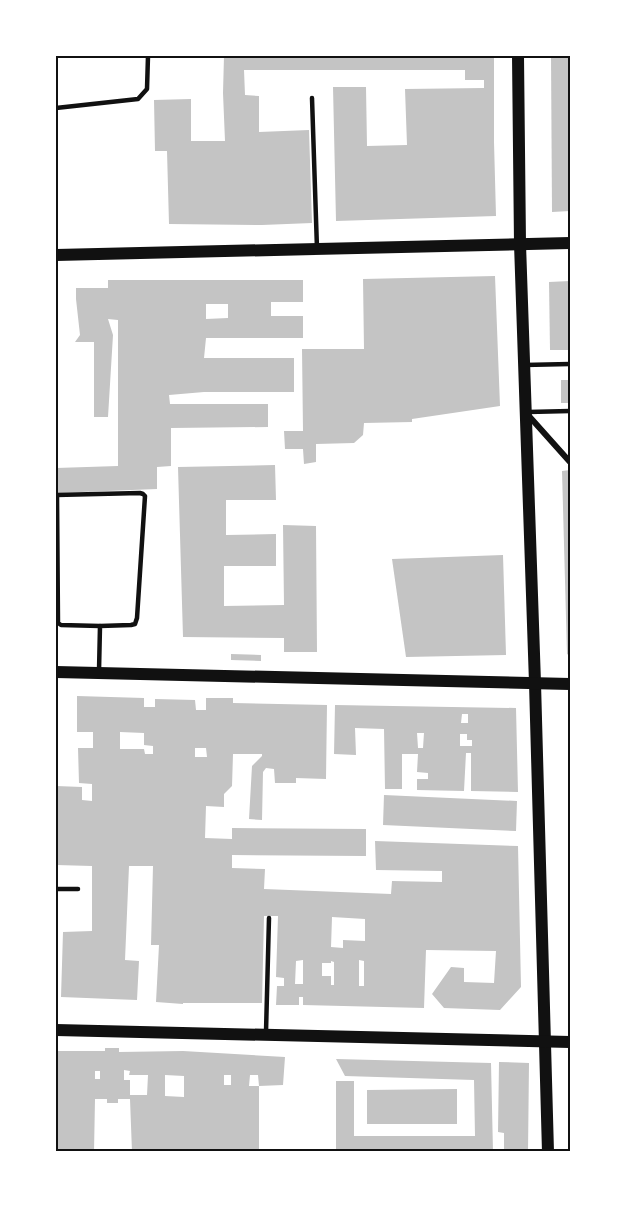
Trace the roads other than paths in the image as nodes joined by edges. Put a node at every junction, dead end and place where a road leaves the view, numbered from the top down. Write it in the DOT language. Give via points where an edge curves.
graph roads {
  1 [pos="148,56"];
  2 [pos="518,56"];
  3 [pos="312,98"];
  4 [pos="56,108"];
  5 [pos="570,243"];
  6 [pos="520,244"];
  7 [pos="317,249"];
  8 [pos="56,255"];
  9 [pos="570,364"];
  10 [pos="524,365"];
  11 [pos="570,411"];
  12 [pos="526,412"];
  13 [pos="570,462"];
  14 [pos="56,495"];
  15 [pos="100,626"];
  16 [pos="56,672"];
  17 [pos="99,673"];
  18 [pos="536,684"];
  19 [pos="570,684"];
  20 [pos="56,889"];
  21 [pos="78,889"];
  22 [pos="270,918"];
  23 [pos="56,1030"];
  24 [pos="266,1035"];
  25 [pos="545,1041"];
  26 [pos="570,1042"];
  27 [pos="548,1152"];
  1 -- 4 [label="lane" via="147,89 138,99"];
  2 -- 6 [label="main road"];
  3 -- 7 [label="lane"];
  5 -- 6 [label="main road"];
  6 -- 7 [label="main road"];
  6 -- 10 [label="main road"];
  7 -- 8 [label="main road"];
  9 -- 10 [label="lane"];
  10 -- 12 [label="main road"];
  11 -- 12 [label="lane"];
  12 -- 13 [label="street"];
  12 -- 18 [label="main road"];
  14 -- 15 [label="lane" via="58,623"];
  14 -- 15 [label="lane" via="145,496 135,624"];
  15 -- 17 [label="lane"];
  16 -- 17 [label="main road"];
  17 -- 18 [label="main road"];
  18 -- 19 [label="main road"];
  18 -- 25 [label="main road"];
  20 -- 21 [label="lane"];
  22 -- 24 [label="lane"];
  23 -- 24 [label="main road"];
  24 -- 25 [label="main road"];
  25 -- 26 [label="main road"];
  25 -- 27 [label="main road"];
}
